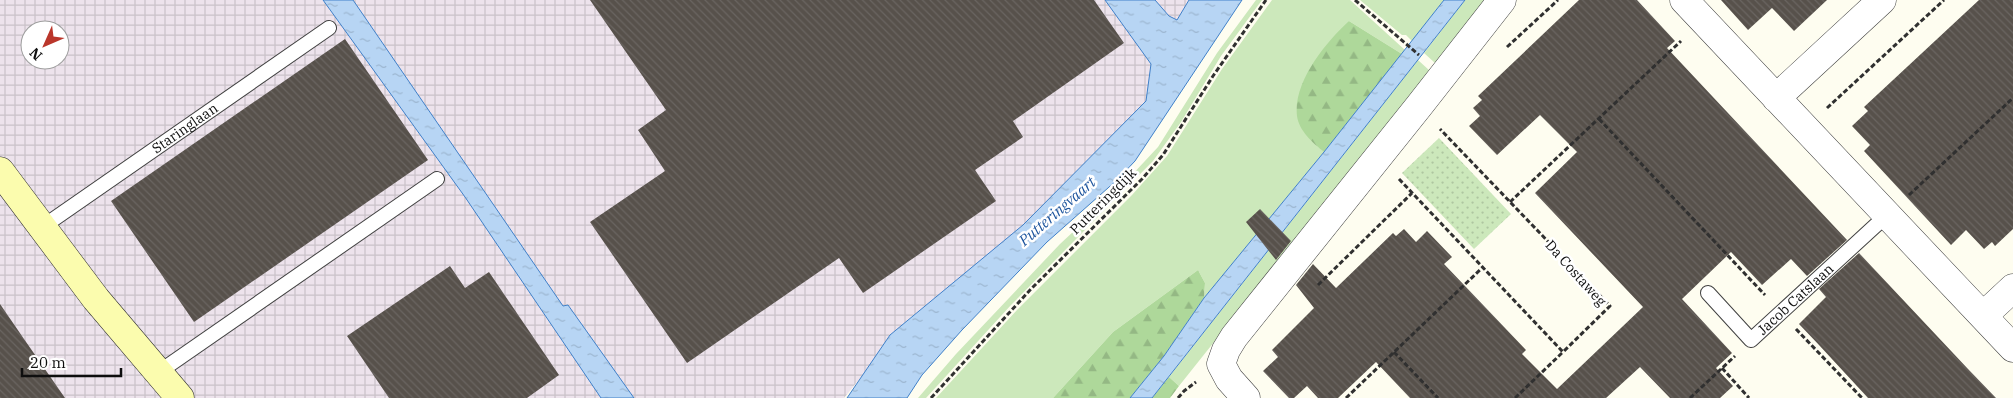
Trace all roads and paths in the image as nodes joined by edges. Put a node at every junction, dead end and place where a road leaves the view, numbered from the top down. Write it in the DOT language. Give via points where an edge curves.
graph roads {
  1 [pos="1266,0"];
  2 [pos="1355,0"];
  3 [pos="1502,0"];
  4 [pos="1684,0"];
  5 [pos="1882,0"];
  6 [pos="1944,0"];
  7 [pos="1703,20"];
  8 [pos="330,28"];
  9 [pos="1426,60"];
  10 [pos="1776,98"];
  11 [pos="2013,98"];
  12 [pos="1419,106"];
  13 [pos="1599,119"];
  14 [pos="1805,129"];
  15 [pos="1378,157"];
  16 [pos="0,170"];
  17 [pos="437,179"];
  18 [pos="1412,193"];
  19 [pos="1510,202"];
  20 [pos="1887,215"];
  21 [pos="42,228"];
  22 [pos="1482,268"];
  23 [pos="1318,285"];
  24 [pos="2013,288"];
  25 [pos="1708,293"];
  26 [pos="1781,313"];
  27 [pos="1983,316"];
  28 [pos="1752,340"];
  29 [pos="2013,348"];
  30 [pos="1394,352"];
  31 [pos="1562,352"];
  32 [pos="1722,368"];
  33 [pos="159,372"];
  34 [pos="180,398"];
  35 [pos="931,398"];
  36 [pos="1246,398"];
  37 [pos="1346,398"];
  38 [pos="1438,398"];
  39 [pos="1515,398"];
  40 [pos="1690,398"];
  41 [pos="1749,398"];
  42 [pos="1862,398"];
  1 -- 35 [label="path, Putteringdijk" via="1163,155 1031,288"];
  2 -- 9 [label="path"];
  3 -- 12 [label="street"];
  4 -- 7 [label="street"];
  5 -- 10 [label="street"];
  6 -- 14 [label="path"];
  7 -- 10 [label="street"];
  7 -- 13 [label="path"];
  8 -- 21 [label="lane, Staringlaan"];
  10 -- 14 [label="street"];
  11 -- 20 [label="path"];
  12 -- 15 [label="street"];
  12 -- 19 [label="path, Da Costaweg"];
  13 -- 19 [label="path"];
  13 -- 26 [label="path"];
  14 -- 20 [label="street"];
  15 -- 18 [label="path"];
  15 -- 36 [label="street" via="1226,350 1221,364"];
  16 -- 21 [label="street"];
  17 -- 33 [label="lane"];
  18 -- 22 [label="path"];
  18 -- 23 [label="path"];
  19 -- 31 [label="path, Da Costaweg" via="1610,306"];
  20 -- 26 [label="lane, Jacob Catslaan"];
  20 -- 27 [label="street"];
  21 -- 33 [label="street" via="96,299"];
  22 -- 30 [label="path"];
  22 -- 31 [label="path"];
  24 -- 27 [label="street"];
  25 -- 28 [label="lane, Jacob Catslaan"];
  26 -- 28 [label="lane, Jacob Catslaan"];
  26 -- 42 [label="path"];
  27 -- 29 [label="street"];
  28 -- 32 [label="path"];
  30 -- 37 [label="path"];
  30 -- 38 [label="path"];
  31 -- 39 [label="path"];
  32 -- 40 [label="path"];
  32 -- 41 [label="path"];
  33 -- 34 [label="street"];
}
